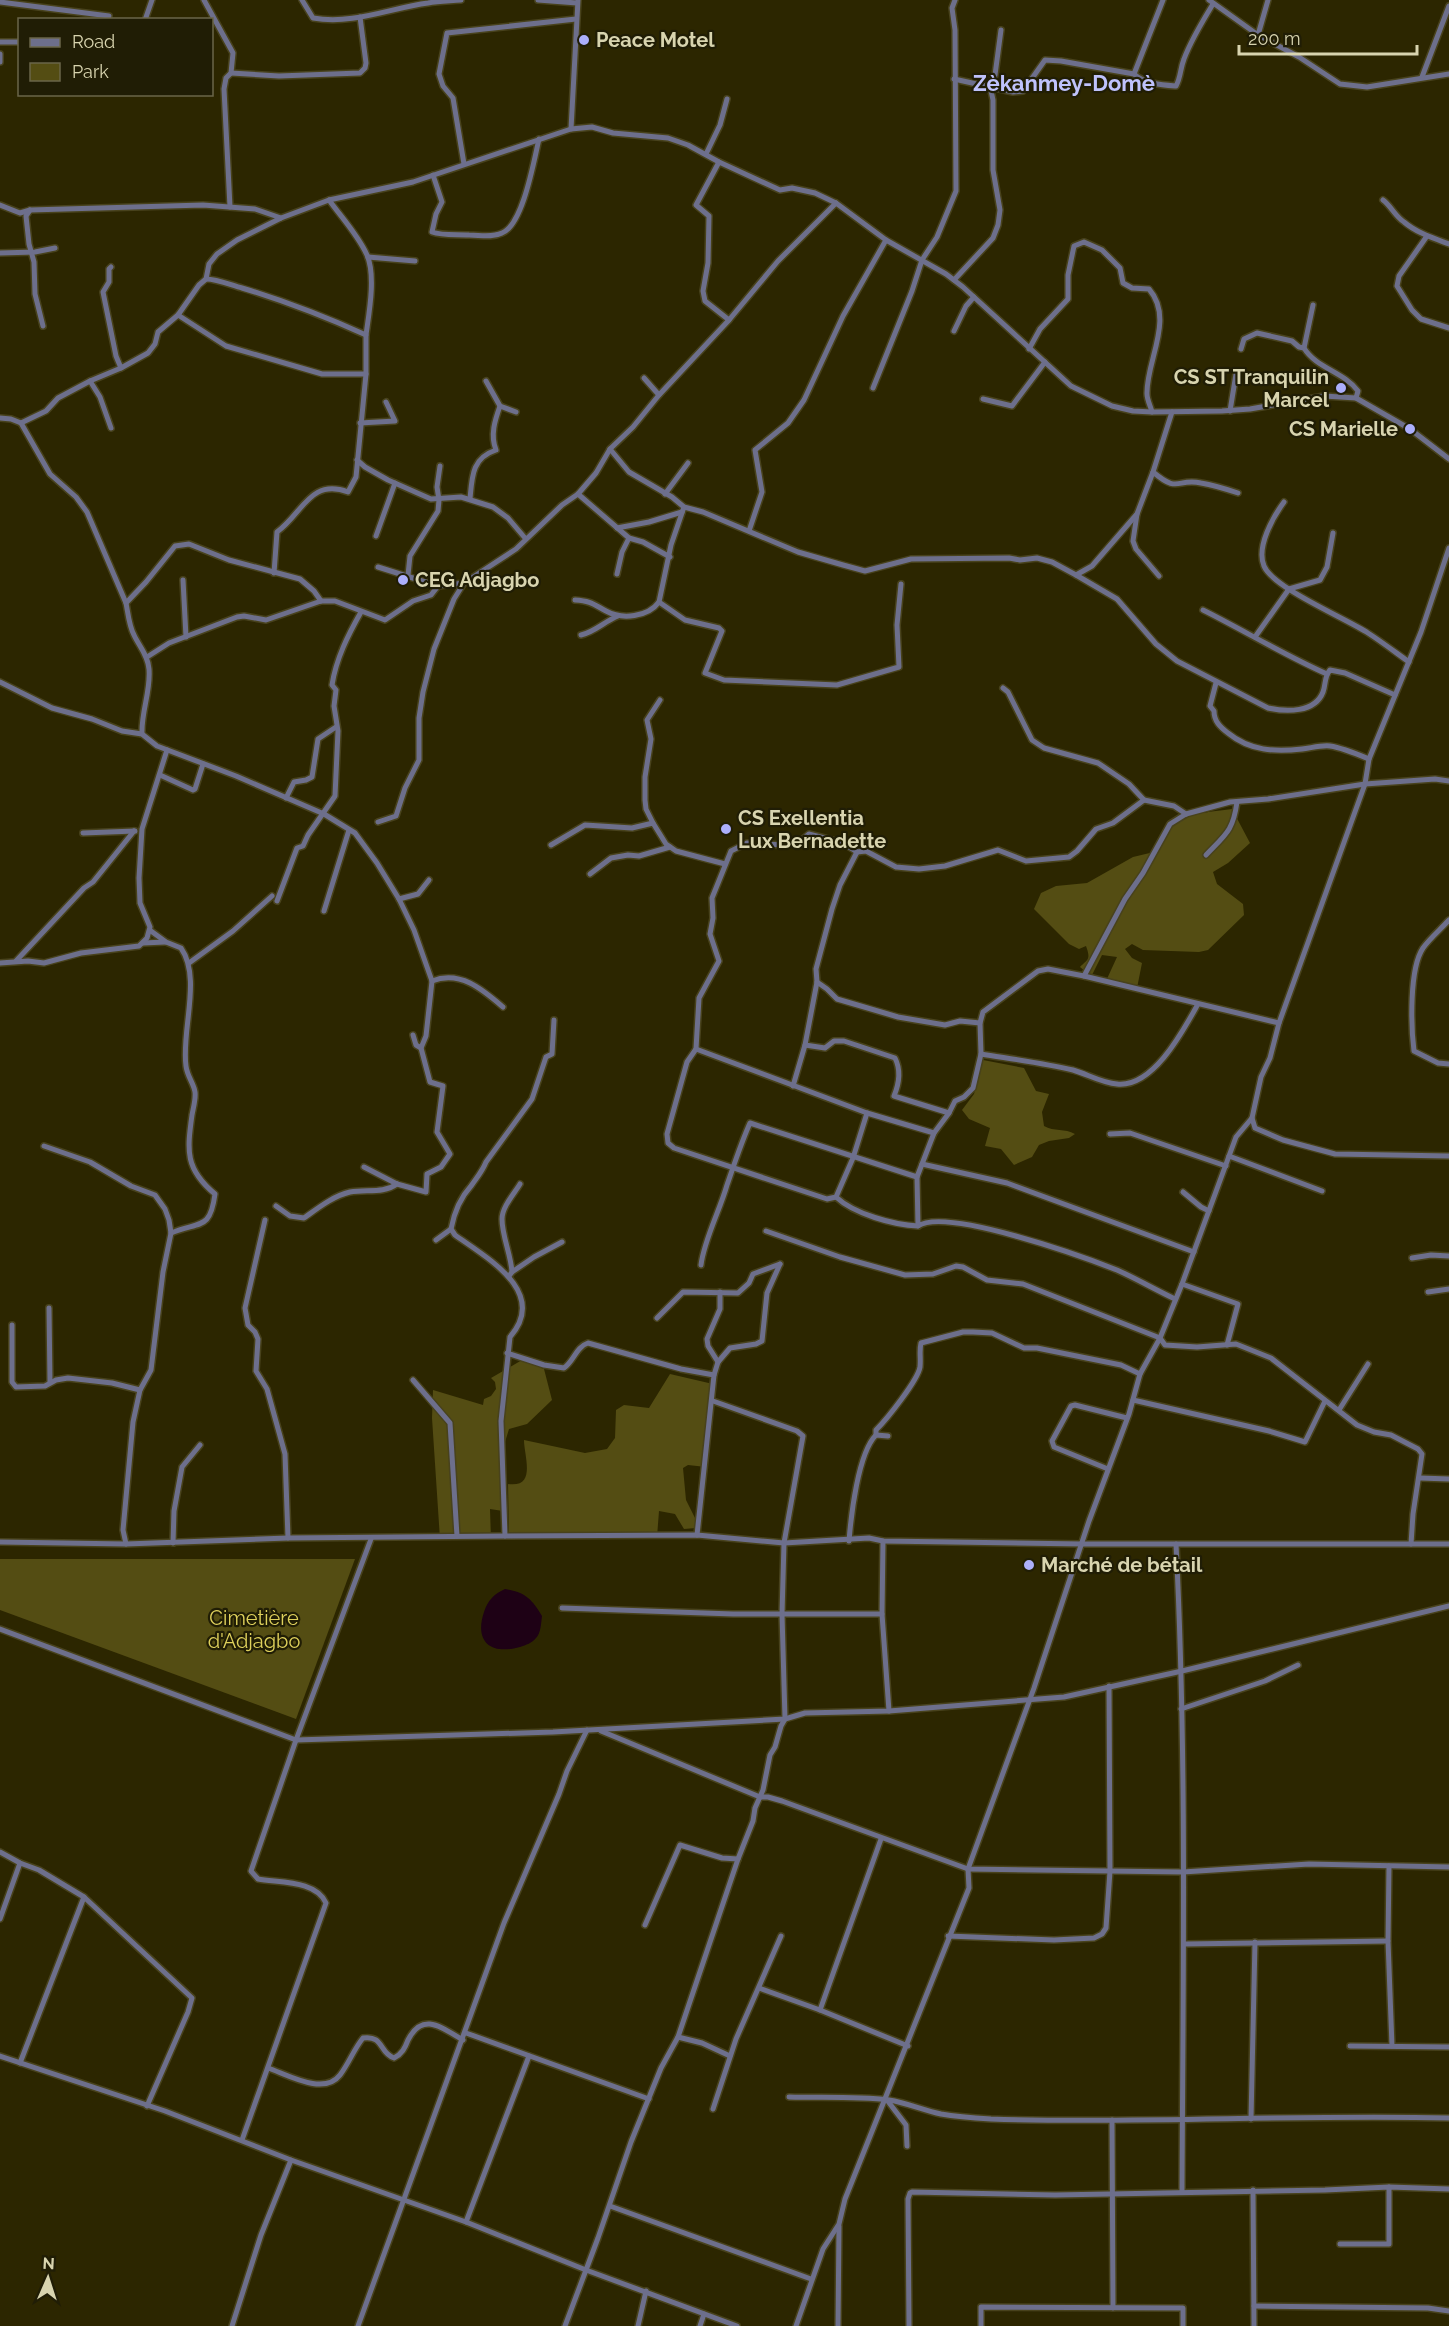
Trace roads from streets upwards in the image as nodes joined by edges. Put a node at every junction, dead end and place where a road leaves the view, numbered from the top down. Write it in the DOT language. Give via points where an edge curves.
graph roads {
  1 [pos="152,0"];
  2 [pos="204,0"];
  3 [pos="302,0"];
  4 [pos="461,0"];
  5 [pos="538,0"];
  6 [pos="955,0"];
  7 [pos="1163,0"];
  8 [pos="1268,0"];
  9 [pos="425,1"];
  10 [pos="578,1"];
  11 [pos="0,2"];
  12 [pos="1211,2"];
  13 [pos="1449,6"];
  14 [pos="109,16"];
  15 [pos="360,17"];
  16 [pos="146,18"];
  17 [pos="576,19"];
  18 [pos="1001,30"];
  19 [pos="1258,35"];
  20 [pos="0,42"];
  21 [pos="18,42"];
  22 [pos="0,54"];
  23 [pos="0,60"];
  24 [pos="231,73"];
  25 [pos="1134,74"];
  26 [pos="1449,74"];
  27 [pos="1422,77"];
  28 [pos="954,79"];
  29 [pos="990,86"];
  30 [pos="727,99"];
  31 [pos="571,129"];
  32 [pos="539,139"];
  33 [pos="706,154"];
  34 [pos="720,162"];
  35 [pos="464,164"];
  36 [pos="433,175"];
  37 [pos="329,200"];
  38 [pos="1383,200"];
  39 [pos="836,203"];
  40 [pos="0,205"];
  41 [pos="230,207"];
  42 [pos="30,210"];
  43 [pos="280,218"];
  44 [pos="1427,236"];
  45 [pos="886,240"];
  46 [pos="1449,244"];
  47 [pos="55,248"];
  48 [pos="0,253"];
  49 [pos="32,253"];
  50 [pos="368,257"];
  51 [pos="922,260"];
  52 [pos="415,261"];
  53 [pos="111,267"];
  54 [pos="206,279"];
  55 [pos="954,280"];
  56 [pos="974,297"];
  57 [pos="1313,305"];
  58 [pos="178,315"];
  59 [pos="729,320"];
  60 [pos="43,326"];
  61 [pos="1449,327"];
  62 [pos="954,331"];
  63 [pos="366,335"];
  64 [pos="1305,348"];
  65 [pos="1029,349"];
  66 [pos="1241,349"];
  67 [pos="1045,362"];
  68 [pos="120,368"];
  69 [pos="366,374"];
  70 [pos="1236,374"];
  71 [pos="644,378"];
  72 [pos="90,381"];
  73 [pos="486,381"];
  74 [pos="873,388"];
  75 [pos="659,395"];
  76 [pos="1356,398"];
  77 [pos="982,399"];
  78 [pos="386,402"];
  79 [pos="500,406"];
  80 [pos="1230,411"];
  81 [pos="516,412"];
  82 [pos="1152,412"];
  83 [pos="1172,412"];
  84 [pos="0,418"];
  85 [pos="21,423"];
  86 [pos="360,423"];
  87 [pos="111,428"];
  88 [pos="610,449"];
  89 [pos="1449,459"];
  90 [pos="357,460"];
  91 [pos="688,463"];
  92 [pos="440,466"];
  93 [pos="1153,472"];
  94 [pos="395,483"];
  95 [pos="1238,493"];
  96 [pos="578,494"];
  97 [pos="665,494"];
  98 [pos="470,499"];
  99 [pos="439,500"];
  100 [pos="1284,502"];
  101 [pos="683,510"];
  102 [pos="1137,514"];
  103 [pos="617,528"];
  104 [pos="749,531"];
  105 [pos="1333,533"];
  106 [pos="375,536"];
  107 [pos="525,538"];
  108 [pos="629,538"];
  109 [pos="1449,548"];
  110 [pos="670,556"];
  111 [pos="378,567"];
  112 [pos="274,573"];
  113 [pos="617,574"];
  114 [pos="408,575"];
  115 [pos="1076,575"];
  116 [pos="1159,576"];
  117 [pos="183,580"];
  118 [pos="464,583"];
  119 [pos="901,584"];
  120 [pos="438,586"];
  121 [pos="1289,589"];
  122 [pos="575,600"];
  123 [pos="321,601"];
  124 [pos="659,602"];
  125 [pos="126,603"];
  126 [pos="1203,610"];
  127 [pos="361,612"];
  128 [pos="618,616"];
  129 [pos="581,636"];
  130 [pos="186,637"];
  131 [pos="1255,637"];
  132 [pos="147,657"];
  133 [pos="1409,662"];
  134 [pos="1327,674"];
  135 [pos="0,682"];
  136 [pos="1216,683"];
  137 [pos="1003,688"];
  138 [pos="1395,695"];
  139 [pos="660,700"];
  140 [pos="336,727"];
  141 [pos="142,734"];
  142 [pos="167,750"];
  143 [pos="1370,759"];
  144 [pos="203,764"];
  145 [pos="160,775"];
  146 [pos="1449,780"];
  147 [pos="1365,784"];
  148 [pos="286,798"];
  149 [pos="1144,800"];
  150 [pos="1237,802"];
  151 [pos="324,814"];
  152 [pos="1186,814"];
  153 [pos="378,822"];
  154 [pos="653,823"];
  155 [pos="142,829"];
  156 [pos="350,830"];
  157 [pos="134,831"];
  158 [pos="83,833"];
  159 [pos="551,845"];
  160 [pos="670,847"];
  161 [pos="857,852"];
  162 [pos="1206,855"];
  163 [pos="725,864"];
  164 [pos="590,874"];
  165 [pos="429,880"];
  166 [pos="399,899"];
  167 [pos="324,911"];
  168 [pos="1449,920"];
  169 [pos="151,931"];
  170 [pos="166,942"];
  171 [pos="143,943"];
  172 [pos="16,961"];
  173 [pos="0,963"];
  174 [pos="189,963"];
  175 [pos="1084,976"];
  176 [pos="432,981"];
  177 [pos="817,982"];
  178 [pos="1198,1004"];
  179 [pos="503,1007"];
  180 [pos="554,1020"];
  181 [pos="980,1023"];
  182 [pos="1279,1023"];
  183 [pos="413,1035"];
  184 [pos="805,1045"];
  185 [pos="421,1048"];
  186 [pos="696,1049"];
  187 [pos="981,1054"];
  188 [pos="1449,1064"];
  189 [pos="793,1086"];
  190 [pos="867,1113"];
  191 [pos="950,1113"];
  192 [pos="1252,1118"];
  193 [pos="934,1133"];
  194 [pos="1110,1134"];
  195 [pos="44,1146"];
  196 [pos="1229,1156"];
  197 [pos="1449,1156"];
  198 [pos="853,1158"];
  199 [pos="922,1164"];
  200 [pos="1226,1166"];
  201 [pos="364,1167"];
  202 [pos="731,1168"];
  203 [pos="917,1177"];
  204 [pos="397,1184"];
  205 [pos="520,1184"];
  206 [pos="1322,1191"];
  207 [pos="1183,1192"];
  208 [pos="836,1197"];
  209 [pos="276,1206"];
  210 [pos="1209,1211"];
  211 [pos="265,1220"];
  212 [pos="918,1226"];
  213 [pos="451,1229"];
  214 [pos="766,1231"];
  215 [pos="171,1233"];
  216 [pos="436,1240"];
  217 [pos="562,1242"];
  218 [pos="1194,1252"];
  219 [pos="1449,1256"];
  220 [pos="1412,1258"];
  221 [pos="701,1265"];
  222 [pos="510,1274"];
  223 [pos="1182,1284"];
  224 [pos="1449,1289"];
  225 [pos="720,1292"];
  226 [pos="1428,1292"];
  227 [pos="1175,1299"];
  228 [pos="50,1308"];
  229 [pos="657,1318"];
  230 [pos="12,1324"];
  231 [pos="1160,1338"];
  232 [pos="1227,1345"];
  233 [pos="507,1353"];
  234 [pos="718,1362"];
  235 [pos="1368,1364"];
  236 [pos="1140,1374"];
  237 [pos="714,1375"];
  238 [pos="413,1380"];
  239 [pos="50,1382"];
  240 [pos="140,1390"];
  241 [pos="1133,1400"];
  242 [pos="713,1401"];
  243 [pos="1325,1401"];
  244 [pos="1339,1410"];
  245 [pos="1127,1418"];
  246 [pos="876,1435"];
  247 [pos="888,1436"];
  248 [pos="200,1445"];
  249 [pos="1108,1469"];
  250 [pos="1420,1478"];
  251 [pos="1449,1479"];
  252 [pos="698,1535"];
  253 [pos="457,1536"];
  254 [pos="505,1536"];
  255 [pos="288,1538"];
  256 [pos="371,1539"];
  257 [pos="849,1541"];
  258 [pos="883,1541"];
  259 [pos="0,1542"];
  260 [pos="173,1543"];
  261 [pos="784,1543"];
  262 [pos="126,1544"];
  263 [pos="1083,1544"];
  264 [pos="1176,1544"];
  265 [pos="1411,1544"];
  266 [pos="1449,1544"];
  267 [pos="1449,1606"];
  268 [pos="562,1608"];
  269 [pos="782,1614"];
  270 [pos="882,1614"];
  271 [pos="0,1629"];
  272 [pos="1298,1665"];
  273 [pos="1182,1671"];
  274 [pos="1109,1686"];
  275 [pos="1030,1699"];
  276 [pos="1181,1709"];
  277 [pos="889,1711"];
  278 [pos="785,1719"];
  279 [pos="597,1729"];
  280 [pos="587,1730"];
  281 [pos="296,1740"];
  282 [pos="760,1797"];
  283 [pos="881,1839"];
  284 [pos="0,1852"];
  285 [pos="738,1859"];
  286 [pos="20,1863"];
  287 [pos="1389,1866"];
  288 [pos="1449,1867"];
  289 [pos="968,1869"];
  290 [pos="1110,1871"];
  291 [pos="1183,1872"];
  292 [pos="84,1897"];
  293 [pos="0,1919"];
  294 [pos="645,1925"];
  295 [pos="781,1936"];
  296 [pos="948,1936"];
  297 [pos="1388,1941"];
  298 [pos="1255,1942"];
  299 [pos="1185,1944"];
  300 [pos="759,1988"];
  301 [pos="820,2010"];
  302 [pos="466,2033"];
  303 [pos="678,2037"];
  304 [pos="463,2040"];
  305 [pos="908,2046"];
  306 [pos="1350,2046"];
  307 [pos="1392,2046"];
  308 [pos="1449,2047"];
  309 [pos="0,2056"];
  310 [pos="529,2056"];
  311 [pos="730,2056"];
  312 [pos="20,2064"];
  313 [pos="268,2068"];
  314 [pos="789,2097"];
  315 [pos="649,2099"];
  316 [pos="886,2100"];
  317 [pos="147,2106"];
  318 [pos="713,2109"];
  319 [pos="1449,2118"];
  320 [pos="1251,2119"];
  321 [pos="1112,2120"];
  322 [pos="1181,2120"];
  323 [pos="242,2140"];
  324 [pos="907,2146"];
  325 [pos="291,2160"];
  326 [pos="1389,2187"];
  327 [pos="1449,2189"];
  328 [pos="1253,2190"];
  329 [pos="1182,2191"];
  330 [pos="1112,2194"];
  331 [pos="405,2201"];
  332 [pos="610,2206"];
  333 [pos="466,2222"];
  334 [pos="838,2224"];
  335 [pos="1340,2244"];
  336 [pos="586,2270"];
  337 [pos="811,2279"];
  338 [pos="646,2291"];
  339 [pos="1254,2306"];
  340 [pos="1113,2307"];
  341 [pos="1449,2311"];
  342 [pos="704,2314"];
  343 [pos="232,2326"];
  344 [pos="358,2326"];
  345 [pos="565,2326"];
  346 [pos="638,2326"];
  347 [pos="700,2326"];
  348 [pos="737,2326"];
  349 [pos="796,2326"];
  350 [pos="838,2326"];
  351 [pos="909,2326"];
  352 [pos="981,2326"];
  353 [pos="1183,2326"];
  354 [pos="1254,2326"];
  1 -- 16 [label="street"];
  2 -- 24 [label="street" via="233,53"];
  3 -- 15 [label="street" via="313,18"];
  4 -- 9 [label="street"];
  5 -- 10 [label="street"];
  6 -- 28 [label="street"];
  7 -- 25 [label="street"];
  8 -- 19 [label="street"];
  9 -- 15 [label="street"];
  10 -- 17 [label="street"];
  11 -- 14 [label="street"];
  12 -- 19 [label="street"];
  12 -- 25 [label="street" via="1191,42 1176,86 1150,83"];
  13 -- 27 [label="street"];
  15 -- 24 [label="street" via="366,63 360,74"];
  17 -- 31 [label="street"];
  17 -- 35 [label="street" via="447,33 439,74 453,98"];
  18 -- 29 [label="street"];
  19 -- 27 [label="street" via="1340,84 1367,87"];
  20 -- 21 [label="street"];
  22 -- 23 [label="street"];
  24 -- 41 [label="street" via="224,89"];
  25 -- 29 [label="street" via="1045,60 1023,91"];
  26 -- 27 [label="street"];
  28 -- 29 [label="street"];
  28 -- 51 [label="street" via="957,191"];
  29 -- 55 [label="street" via="999,225 993,238"];
  30 -- 33 [label="street"];
  31 -- 32 [label="street"];
  31 -- 33 [label="street" via="592,127 668,138"];
  32 -- 35 [label="street"];
  32 -- 36 [label="street" via="518,212 504,233 494,236 432,232 442,202"];
  33 -- 34 [label="street"];
  34 -- 39 [label="street" via="780,190 792,188 814,193"];
  34 -- 59 [label="street" via="696,205 709,216 705,301"];
  35 -- 36 [label="street"];
  36 -- 37 [label="street"];
  37 -- 43 [label="street"];
  37 -- 50 [label="street"];
  38 -- 44 [label="street" via="1402,221"];
  39 -- 45 [label="street"];
  39 -- 59 [label="street" via="778,261"];
  40 -- 42 [label="street" via="20,213"];
  41 -- 42 [label="street"];
  41 -- 43 [label="street" via="255,209"];
  42 -- 49 [label="street" via="26,216"];
  43 -- 54 [label="street" via="217,254 209,264"];
  44 -- 46 [label="street"];
  44 -- 61 [label="street" via="1398,276 1397,286 1421,319"];
  45 -- 51 [label="street"];
  45 -- 104 [label="street" via="843,316 804,400 788,423 755,450 762,492"];
  47 -- 49 [label="street"];
  48 -- 49 [label="street"];
  49 -- 60 [label="street" via="35,294"];
  50 -- 52 [label="street"];
  50 -- 63 [label="street" via="372,290"];
  51 -- 55 [label="street"];
  51 -- 74 [label="street"];
  53 -- 68 [label="street" via="103,292"];
  54 -- 58 [label="street"];
  54 -- 63 [label="street" via="284,302"];
  55 -- 56 [label="street"];
  56 -- 62 [label="street"];
  56 -- 65 [label="street"];
  57 -- 64 [label="street"];
  58 -- 68 [label="street" via="158,332 148,353"];
  58 -- 69 [label="street" via="226,346 322,374"];
  59 -- 75 [label="street"];
  63 -- 69 [label="street"];
  64 -- 66 [label="street" via="1257,333 1244,339"];
  64 -- 76 [label="street" via="1322,365 1352,383 1358,391"];
  65 -- 67 [label="street"];
  65 -- 82 [label="street" via="1040,329 1068,299 1074,246 1083,242 1097,247 1120,268 1123,283 1149,289 1158,305 1159,333 1147,396"];
  67 -- 77 [label="street" via="1012,406"];
  67 -- 82 [label="street" via="1071,386 1094,399 1133,411"];
  68 -- 72 [label="street"];
  69 -- 86 [label="street"];
  70 -- 80 [label="street"];
  71 -- 75 [label="street"];
  72 -- 85 [label="street"];
  72 -- 87 [label="street"];
  73 -- 79 [label="street"];
  75 -- 88 [label="street"];
  76 -- 80 [label="street" via="1324,396"];
  76 -- 89 [label="street" via="1410,429"];
  78 -- 86 [label="street" via="395,421"];
  79 -- 81 [label="street"];
  79 -- 98 [label="street" via="494,425 496,450 480,458 472,477"];
  80 -- 83 [label="street"];
  82 -- 83 [label="street"];
  83 -- 93 [label="street"];
  84 -- 85 [label="street"];
  85 -- 125 [label="street" via="50,474 87,513"];
  86 -- 90 [label="street"];
  88 -- 96 [label="street"];
  88 -- 97 [label="street" via="629,472"];
  90 -- 94 [label="street"];
  90 -- 112 [label="street" via="356,477 348,492 329,488 313,493 277,532"];
  91 -- 97 [label="street"];
  92 -- 99 [label="street"];
  93 -- 95 [label="street" via="1177,486 1198,482"];
  93 -- 102 [label="street"];
  94 -- 99 [label="street"];
  94 -- 106 [label="street"];
  96 -- 103 [label="street"];
  96 -- 107 [label="street"];
  97 -- 101 [label="street"];
  98 -- 99 [label="street"];
  98 -- 107 [label="street" via="501,512"];
  99 -- 114 [label="street" via="438,511 410,556"];
  100 -- 121 [label="street" via="1266,534 1262,552 1264,566"];
  101 -- 103 [label="street"];
  101 -- 104 [label="street" via="703,512"];
  101 -- 110 [label="street"];
  102 -- 115 [label="street" via="1092,566"];
  102 -- 116 [label="street" via="1133,542"];
  103 -- 108 [label="street"];
  104 -- 115 [label="street" via="798,552 865,571 911,559 1037,558"];
  105 -- 121 [label="street" via="1327,567 1320,580"];
  107 -- 118 [label="street" via="516,549"];
  108 -- 110 [label="street"];
  108 -- 113 [label="street"];
  109 -- 133 [label="street"];
  110 -- 124 [label="street"];
  111 -- 114 [label="street"];
  112 -- 123 [label="street" via="300,579"];
  112 -- 125 [label="street" via="181,544 169,552"];
  114 -- 120 [label="street"];
  115 -- 136 [label="street" via="1117,599 1156,644 1177,661"];
  117 -- 130 [label="street"];
  118 -- 120 [label="street"];
  118 -- 153 [label="street" via="434,649 423,692 419,760 396,816"];
  119 -- 124 [label="street" via="897,625 899,667 837,685 712,677 705,673 722,631 685,620"];
  120 -- 127 [label="street" via="431,595 413,601 385,620"];
  121 -- 131 [label="street"];
  121 -- 133 [label="street" via="1367,632"];
  122 -- 128 [label="street" via="592,602"];
  123 -- 127 [label="street" via="335,601"];
  123 -- 130 [label="street" via="266,620 237,617"];
  124 -- 128 [label="street" via="648,612"];
  125 -- 132 [label="street" via="134,634"];
  126 -- 131 [label="street"];
  127 -- 140 [label="street" via="345,639 334,671"];
  128 -- 129 [label="street"];
  130 -- 132 [label="street"];
  131 -- 134 [label="street"];
  132 -- 141 [label="street" via="150,683"];
  133 -- 138 [label="street"];
  134 -- 136 [label="street" via="1318,700 1306,708 1292,710 1268,708"];
  134 -- 138 [label="street" via="1330,670 1345,673"];
  135 -- 141 [label="street" via="52,708"];
  136 -- 143 [label="street" via="1210,706 1214,717 1227,733 1252,748 1330,746"];
  137 -- 149 [label="street" via="1032,740 1044,748 1098,764 1129,784"];
  138 -- 143 [label="street"];
  139 -- 154 [label="street" via="647,720 651,739 645,800"];
  140 -- 148 [label="street" via="318,739 312,777 294,782"];
  140 -- 151 [label="street" via="335,796"];
  141 -- 142 [label="street"];
  142 -- 144 [label="street"];
  142 -- 145 [label="street"];
  143 -- 147 [label="street"];
  144 -- 145 [label="street" via="193,790"];
  144 -- 148 [label="street"];
  145 -- 155 [label="street"];
  146 -- 147 [label="street"];
  147 -- 150 [label="street"];
  147 -- 182 [label="street"];
  148 -- 151 [label="street"];
  149 -- 152 [label="street" via="1174,806"];
  149 -- 161 [label="street" via="1096,829 1069,857 1026,861 998,850 945,866 919,869 896,867 866,851"];
  150 -- 152 [label="street"];
  150 -- 162 [label="street" via="1227,833"];
  151 -- 156 [label="street"];
  151 -- 174 [label="street" via="303,846 297,848 274,899"];
  152 -- 175 [label="street" via="1170,824"];
  154 -- 159 [label="street" via="632,828 585,825"];
  154 -- 160 [label="street"];
  155 -- 157 [label="street"];
  155 -- 169 [label="street" via="140,903"];
  156 -- 166 [label="street"];
  156 -- 167 [label="street"];
  157 -- 158 [label="street"];
  157 -- 172 [label="street" via="93,882"];
  160 -- 163 [label="street"];
  160 -- 164 [label="street" via="639,856 611,858"];
  161 -- 163 [label="street" via="847,844 809,834 782,845 739,845"];
  161 -- 177 [label="street" via="832,909 816,969"];
  163 -- 186 [label="street" via="712,898 711,934 719,961 699,998"];
  165 -- 166 [label="street" via="418,894"];
  166 -- 176 [label="street"];
  168 -- 188 [label="street" via="1423,948 1416,964 1411,1026 1414,1051"];
  169 -- 170 [label="street"];
  169 -- 171 [label="street"];
  170 -- 171 [label="street"];
  170 -- 174 [label="street" via="181,948"];
  171 -- 172 [label="street" via="44,963"];
  172 -- 173 [label="street"];
  174 -- 215 [label="street" via="185,1058 195,1093 189,1158 203,1184 215,1194 205,1224"];
  175 -- 178 [label="street"];
  175 -- 181 [label="street" via="1048,969 1038,971 983,1012"];
  176 -- 179 [label="street" via="443,977 465,979"];
  176 -- 185 [label="street"];
  177 -- 181 [label="street" via="837,999 880,1012 945,1025 960,1021"];
  177 -- 184 [label="street"];
  178 -- 182 [label="street"];
  178 -- 187 [label="street" via="1161,1062 1129,1085 1074,1070"];
  180 -- 213 [label="street" via="552,1054 546,1057 532,1099 470,1186 454,1213"];
  181 -- 187 [label="street"];
  182 -- 192 [label="street"];
  183 -- 185 [label="street"];
  184 -- 189 [label="street"];
  184 -- 191 [label="street" via="825,1048 834,1041 844,1041 895,1058 899,1084 894,1096"];
  185 -- 204 [label="street" via="430,1082 443,1086 436,1132 450,1154 441,1167 427,1174 426,1192"];
  186 -- 189 [label="street"];
  186 -- 202 [label="street" via="687,1062 667,1134 668,1143"];
  187 -- 191 [label="street" via="973,1088 956,1101"];
  189 -- 190 [label="street"];
  190 -- 193 [label="street"];
  190 -- 198 [label="street"];
  191 -- 193 [label="street"];
  192 -- 196 [label="street" via="1236,1137"];
  192 -- 197 [label="street" via="1255,1128 1267,1134 1335,1154"];
  193 -- 199 [label="street"];
  194 -- 200 [label="street" via="1130,1133"];
  195 -- 215 [label="street" via="90,1162 155,1195 165,1209"];
  196 -- 200 [label="street"];
  196 -- 206 [label="street"];
  198 -- 202 [label="street" via="750,1123"];
  198 -- 203 [label="street"];
  198 -- 208 [label="street"];
  199 -- 203 [label="street"];
  199 -- 218 [label="street" via="1007,1183"];
  200 -- 210 [label="street"];
  201 -- 204 [label="street"];
  202 -- 208 [label="street" via="827,1199"];
  202 -- 221 [label="street"];
  203 -- 212 [label="street"];
  204 -- 209 [label="street" via="388,1190 350,1192 304,1218 290,1216"];
  205 -- 222 [label="street" via="502,1219"];
  207 -- 210 [label="street"];
  208 -- 212 [label="street" via="868,1215 900,1226"];
  210 -- 218 [label="street"];
  211 -- 255 [label="street" via="245,1308 248,1325 258,1339 256,1371 267,1389 285,1454"];
  212 -- 227 [label="street" via="924,1222 944,1222 1030,1240 1118,1271"];
  213 -- 216 [label="street"];
  213 -- 222 [label="street"];
  214 -- 231 [label="street" via="905,1275 963,1267 993,1282 1023,1284"];
  215 -- 240 [label="street" via="151,1370"];
  217 -- 222 [label="street"];
  218 -- 223 [label="street"];
  219 -- 220 [label="street"];
  222 -- 233 [label="street" via="523,1303"];
  223 -- 227 [label="street"];
  223 -- 232 [label="street" via="1238,1304"];
  224 -- 226 [label="street"];
  225 -- 229 [label="street" via="683,1292"];
  225 -- 234 [label="street" via="720,1310 707,1338"];
  225 -- 234 [label="street" via="738,1293 753,1274 780,1264 768,1293 762,1341 730,1348"];
  227 -- 231 [label="street"];
  228 -- 239 [label="street"];
  230 -- 239 [label="street" via="13,1386 45,1386"];
  231 -- 232 [label="street" via="1173,1347"];
  231 -- 236 [label="street"];
  232 -- 243 [label="street" via="1236,1344 1271,1359"];
  233 -- 237 [label="street" via="564,1368 588,1343"];
  233 -- 254 [label="street" via="501,1421"];
  234 -- 237 [label="street"];
  235 -- 244 [label="street"];
  236 -- 241 [label="street"];
  236 -- 246 [label="street" via="1121,1365 1024,1348 992,1333 953,1334 921,1343 920,1368"];
  237 -- 242 [label="street"];
  238 -- 253 [label="street" via="450,1423"];
  239 -- 240 [label="street" via="68,1378"];
  240 -- 262 [label="street" via="128,1467 123,1530"];
  241 -- 243 [label="street" via="1305,1442"];
  241 -- 245 [label="street"];
  242 -- 252 [label="street"];
  242 -- 261 [label="street" via="802,1436"];
  243 -- 244 [label="street"];
  244 -- 250 [label="street" via="1363,1429 1391,1435 1418,1449 1422,1454"];
  245 -- 249 [label="street"];
  245 -- 249 [label="street" via="1071,1406 1052,1441 1054,1447"];
  246 -- 247 [label="street"];
  246 -- 257 [label="street" via="857,1483"];
  248 -- 260 [label="street" via="182,1467"];
  249 -- 263 [label="street"];
  250 -- 251 [label="street"];
  250 -- 265 [label="street"];
  252 -- 254 [label="street"];
  252 -- 261 [label="street"];
  253 -- 254 [label="street"];
  253 -- 256 [label="street"];
  255 -- 256 [label="street"];
  255 -- 260 [label="street"];
  256 -- 281 [label="street"];
  257 -- 258 [label="street"];
  257 -- 261 [label="street"];
  258 -- 263 [label="street"];
  258 -- 270 [label="street"];
  259 -- 262 [label="street"];
  260 -- 262 [label="street"];
  261 -- 269 [label="street"];
  263 -- 264 [label="street"];
  263 -- 275 [label="street"];
  264 -- 265 [label="street"];
  264 -- 273 [label="street"];
  265 -- 266 [label="street"];
  267 -- 273 [label="street"];
  268 -- 269 [label="street"];
  269 -- 270 [label="street"];
  269 -- 278 [label="street"];
  270 -- 277 [label="street"];
  271 -- 281 [label="street"];
  272 -- 276 [label="street" via="1265,1681"];
  273 -- 274 [label="street"];
  273 -- 276 [label="street"];
  274 -- 275 [label="street" via="1064,1697"];
  274 -- 290 [label="street"];
  275 -- 277 [label="street"];
  275 -- 289 [label="street"];
  276 -- 291 [label="street"];
  277 -- 278 [label="street" via="805,1713"];
  278 -- 279 [label="street"];
  278 -- 282 [label="street" via="770,1755"];
  279 -- 280 [label="street"];
  279 -- 282 [label="street"];
  280 -- 281 [label="street"];
  280 -- 302 [label="street" via="504,1923"];
  281 -- 313 [label="street" via="251,1871 258,1879 314,1890 323,1894 326,1903"];
  282 -- 283 [label="street" via="782,1801"];
  282 -- 285 [label="street"];
  283 -- 289 [label="street"];
  283 -- 301 [label="street"];
  284 -- 286 [label="street"];
  285 -- 294 [label="street" via="680,1845"];
  285 -- 303 [label="street"];
  286 -- 292 [label="street"];
  286 -- 293 [label="street"];
  287 -- 288 [label="street"];
  287 -- 291 [label="street" via="1309,1864"];
  287 -- 297 [label="street"];
  289 -- 290 [label="street"];
  289 -- 296 [label="street" via="969,1888"];
  290 -- 291 [label="street"];
  290 -- 296 [label="street" via="1106,1928 1094,1938"];
  291 -- 299 [label="street"];
  292 -- 312 [label="street"];
  292 -- 317 [label="street" via="192,1998"];
  295 -- 300 [label="street"];
  296 -- 305 [label="street"];
  297 -- 298 [label="street"];
  297 -- 307 [label="street"];
  298 -- 299 [label="street"];
  298 -- 320 [label="street"];
  299 -- 322 [label="street"];
  300 -- 301 [label="street"];
  300 -- 311 [label="street"];
  301 -- 305 [label="street"];
  302 -- 304 [label="street"];
  302 -- 310 [label="street"];
  303 -- 311 [label="street"];
  303 -- 315 [label="street"];
  304 -- 313 [label="street" via="435,2024 423,2024 414,2029 400,2055 394,2058 377,2040 363,2038 338,2078 324,2085"];
  304 -- 331 [label="street"];
  305 -- 316 [label="street"];
  306 -- 307 [label="street"];
  307 -- 308 [label="street"];
  309 -- 312 [label="street"];
  310 -- 315 [label="street"];
  310 -- 333 [label="street"];
  311 -- 318 [label="street"];
  312 -- 317 [label="street"];
  313 -- 323 [label="street"];
  314 -- 316 [label="street"];
  315 -- 332 [label="street"];
  316 -- 321 [label="street" via="967,2118"];
  316 -- 324 [label="street" via="906,2126"];
  316 -- 334 [label="street"];
  317 -- 323 [label="street"];
  319 -- 320 [label="street"];
  320 -- 322 [label="street"];
  321 -- 322 [label="street"];
  321 -- 330 [label="street"];
  322 -- 329 [label="street"];
  323 -- 325 [label="street"];
  325 -- 331 [label="street"];
  325 -- 343 [label="street" via="261,2235"];
  326 -- 327 [label="street"];
  326 -- 328 [label="street"];
  326 -- 335 [label="street" via="1389,2244"];
  328 -- 329 [label="street"];
  328 -- 339 [label="street"];
  329 -- 330 [label="street"];
  330 -- 340 [label="street"];
  330 -- 351 [label="street" via="910,2193"];
  331 -- 333 [label="street"];
  331 -- 344 [label="street"];
  332 -- 336 [label="street"];
  332 -- 337 [label="street"];
  333 -- 336 [label="street"];
  334 -- 337 [label="street"];
  334 -- 350 [label="street"];
  336 -- 338 [label="street"];
  336 -- 345 [label="street"];
  337 -- 349 [label="street"];
  338 -- 342 [label="street"];
  338 -- 346 [label="street"];
  339 -- 341 [label="street"];
  339 -- 354 [label="street"];
  340 -- 352 [label="street" via="981,2307"];
  340 -- 353 [label="street" via="1183,2308"];
  342 -- 347 [label="street"];
  342 -- 348 [label="street"];
}
